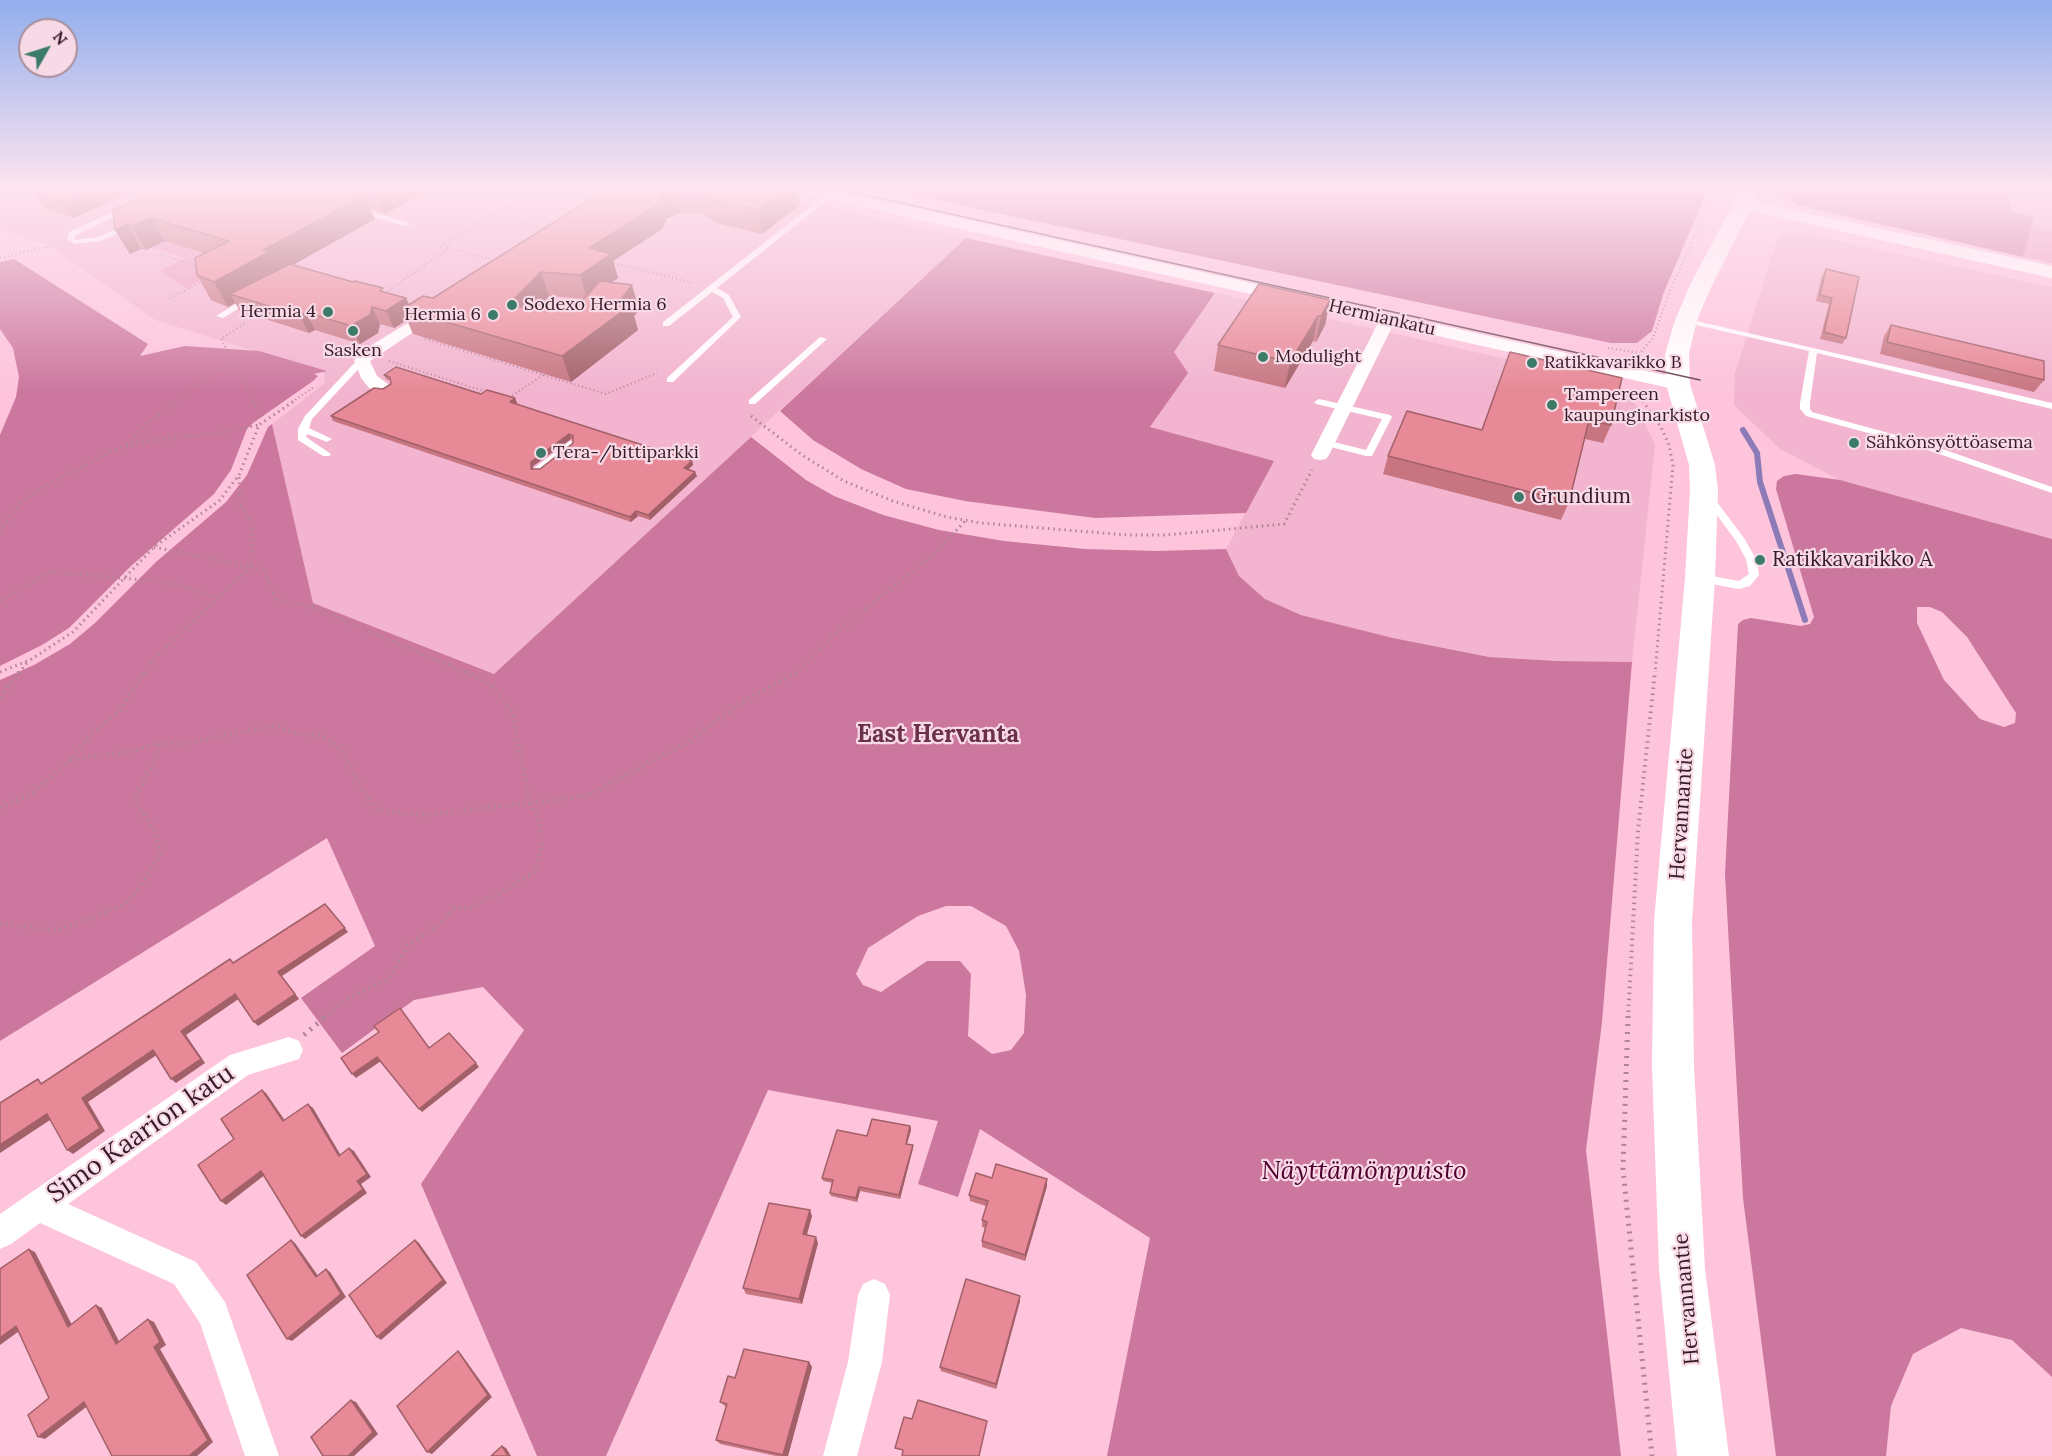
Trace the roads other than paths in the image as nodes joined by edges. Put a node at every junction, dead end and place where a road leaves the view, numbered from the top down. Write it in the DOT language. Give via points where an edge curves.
graph roads {
  1 [pos="751,257"];
  2 [pos="1116,257"];
  3 [pos="1715,257"];
  4 [pos="1990,257"];
  5 [pos="2052,272"];
  6 [pos="711,288"];
  7 [pos="258,295"];
  8 [pos="449,302"];
  9 [pos="220,316"];
  10 [pos="1388,320"];
  11 [pos="1686,320"];
  12 [pos="666,324"];
  13 [pos="822,339"];
  14 [pos="1813,351"];
  15 [pos="362,360"];
  16 [pos="670,380"];
  17 [pos="1678,384"];
  18 [pos="384,387"];
  19 [pos="752,402"];
  20 [pos="1320,402"];
  21 [pos="2052,406"];
  22 [pos="1344,408"];
  23 [pos="303,429"];
  24 [pos="327,439"];
  25 [pos="570,444"];
  26 [pos="1323,449"];
  27 [pos="326,454"];
  28 [pos="537,470"];
  29 [pos="1704,490"];
  30 [pos="2052,490"];
  31 [pos="1700,578"];
  32 [pos="289,1050"];
  33 [pos="38,1206"];
  34 [pos="0,1233"];
  35 [pos="874,1295"];
  36 [pos="262,1456"];
  37 [pos="840,1456"];
  38 [pos="1703,1456"];
  1 -- 6 [label="lane"];
  2 -- 10 [label="street, Hermiankatu"];
  3 -- 11 [label="main road, Hervannantie"];
  4 -- 5 [label="street"];
  6 -- 12 [label="lane"];
  6 -- 16 [label="lane" via="726,297 737,317"];
  7 -- 9 [label="lane"];
  8 -- 15 [label="street"];
  10 -- 17 [label="street, Hermiankatu"];
  10 -- 22 [label="street"];
  11 -- 14 [label="lane"];
  11 -- 17 [label="main road, Hervannantie" via="1677,354"];
  13 -- 19 [label="lane"];
  14 -- 21 [label="lane"];
  14 -- 30 [label="lane" via="1805,403 1809,414 1922,445"];
  15 -- 18 [label="street" via="369,378"];
  15 -- 23 [label="lane" via="308,418"];
  17 -- 29 [label="main road, Hervannantie" via="1702,465"];
  20 -- 22 [label="lane"];
  22 -- 26 [label="street"];
  22 -- 26 [label="lane" via="1387,417 1369,454"];
  23 -- 24 [label="lane"];
  23 -- 27 [label="lane" via="301,438"];
  25 -- 28 [label="lane"];
  29 -- 31 [label="main road, Hervannantie"];
  29 -- 31 [label="lane" via="1740,540 1754,568 1750,579 1739,585"];
  31 -- 38 [label="main road, Hervannantie" via="1673,921 1673,1066 1682,1269"];
  32 -- 33 [label="street, Simo Kaarion katu" via="240,1064"];
  33 -- 34 [label="street, Simo Kaarion katu"];
  33 -- 36 [label="street" via="185,1273 213,1314"];
  35 -- 37 [label="street" via="865,1362"];
}
